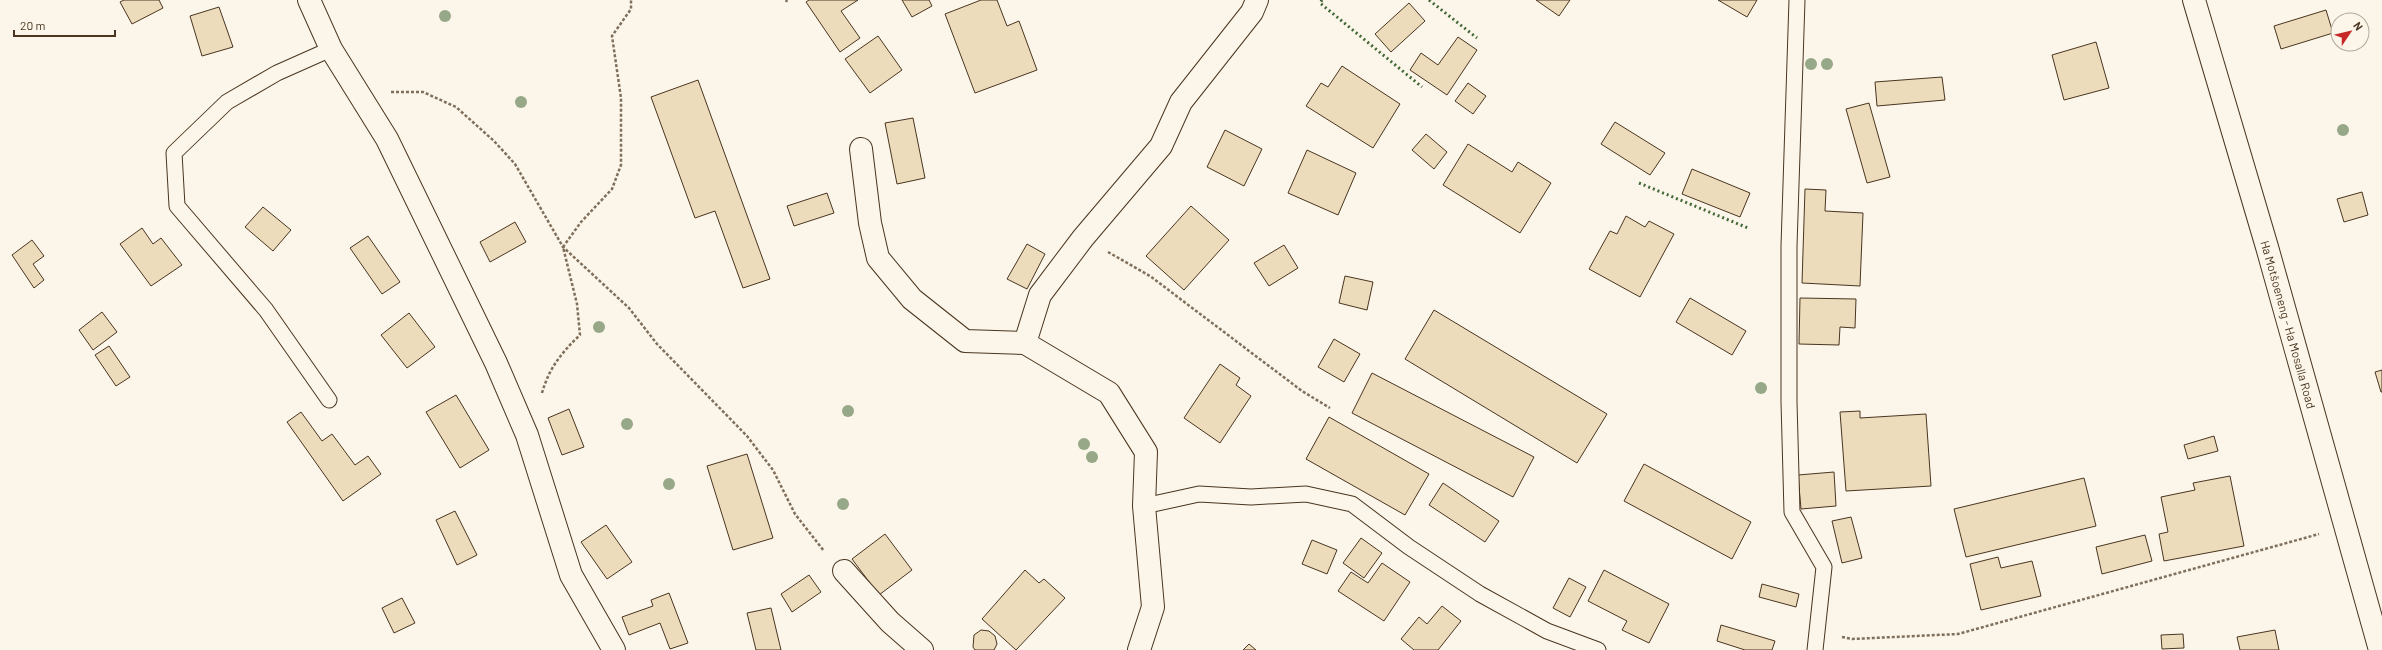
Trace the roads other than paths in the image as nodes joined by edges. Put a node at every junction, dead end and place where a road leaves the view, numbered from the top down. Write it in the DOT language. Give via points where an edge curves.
graph roads {
  1 [pos="309,0"];
  2 [pos="1256,0"];
  3 [pos="1797,0"];
  4 [pos="2194,0"];
  5 [pos="331,49"];
  6 [pos="861,149"];
  7 [pos="1025,343"];
  8 [pos="329,400"];
  9 [pos="1144,506"];
  10 [pos="844,571"];
  11 [pos="614,650"];
  12 [pos="922,650"];
  13 [pos="1139,650"];
  14 [pos="1598,650"];
  15 [pos="1815,650"];
  16 [pos="2380,650"];
  1 -- 5 [label="street"];
  2 -- 7 [label="street" via="1252,12 1181,102 1161,146 1083,238 1040,295"];
  3 -- 15 [label="lane" via="1788,246 1792,512 1824,567"];
  4 -- 16 [label="street, Ha Motšoeneng - Ha Mosalla Road" via="2267,247"];
  5 -- 8 [label="lane" via="277,73 227,102 174,153 177,206 266,310"];
  5 -- 11 [label="street" via="387,140 496,363 527,435 571,575"];
  6 -- 7 [label="street" via="870,222 878,258 912,299 965,341"];
  7 -- 9 [label="street" via="1109,393 1146,452"];
  9 -- 13 [label="street" via="1153,606"];
  9 -- 14 [label="lane" via="1199,494 1251,497 1306,494 1352,504 1409,547 1480,594 1547,631"];
  10 -- 12 [label="street" via="890,622"];
}
